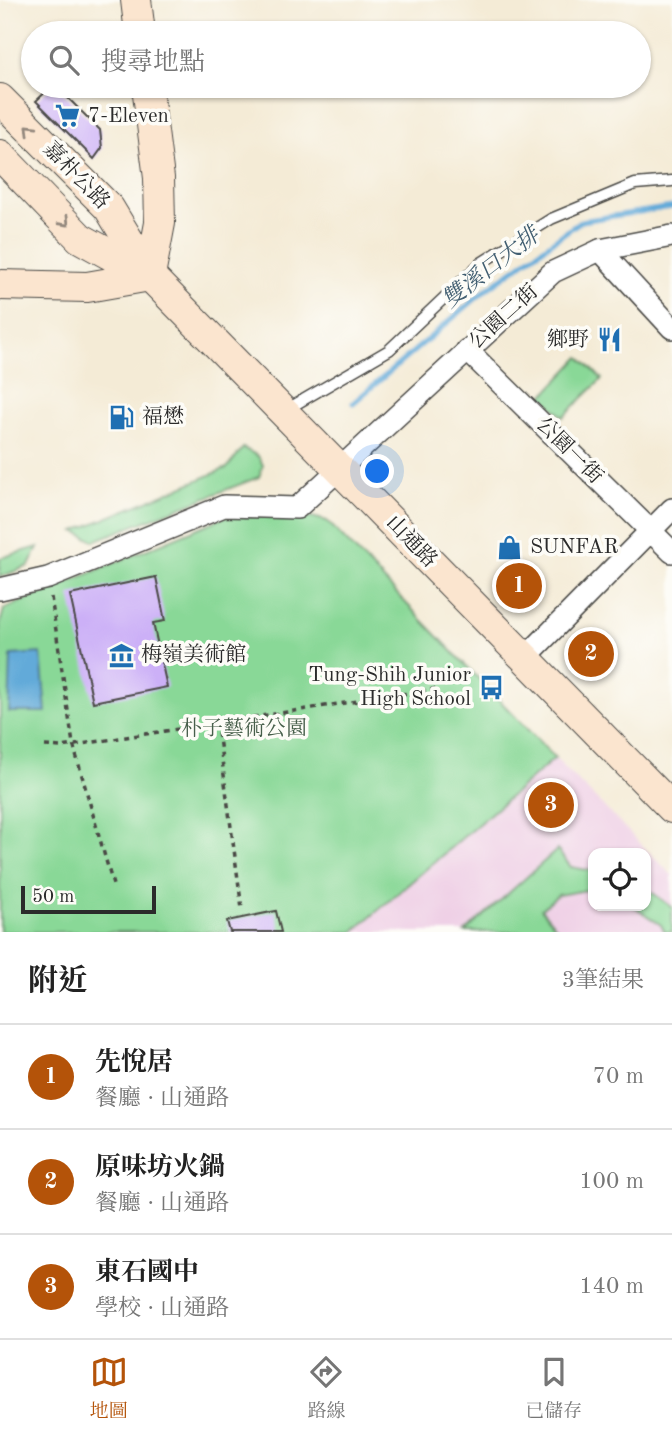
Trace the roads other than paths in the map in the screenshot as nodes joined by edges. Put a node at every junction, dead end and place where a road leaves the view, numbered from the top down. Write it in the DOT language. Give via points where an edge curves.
graph roads {
  1 [pos="136,0"];
  2 [pos="139,21"];
  3 [pos="149,98"];
  4 [pos="0,99"];
  5 [pos="0,156"];
  6 [pos="672,181"];
  7 [pos="672,236"];
  8 [pos="600,250"];
  9 [pos="150,276"];
  10 [pos="0,285"];
  11 [pos="672,328"];
  12 [pos="467,350"];
  13 [pos="282,411"];
  14 [pos="339,469"];
  15 [pos="672,509"];
  16 [pos="650,530"];
  17 [pos="672,552"];
  18 [pos="0,589"];
  19 [pos="525,658"];
  20 [pos="672,808"];
  1 -- 2 [label="main road"];
  3 -- 9 [label="main road" via="160,223"];
  9 -- 4 [label="main road, 嘉朴公路, one-way" via="108,208"];
  5 -- 9 [label="main road, 嘉朴公路, one-way" via="80,238"];
  6 -- 13 [label="lane" via="635,184 551,219 481,263 389,350"];
  7 -- 8 [label="street, 公園二街"];
  8 -- 11 [label="street"];
  8 -- 12 [label="street, 公園二街" via="553,272"];
  9 -- 10 [label="main road" via="87,287"];
  9 -- 13 [label="main road, 山通路"];
  12 -- 14 [label="street, 公園二街"];
  12 -- 16 [label="street, 公園一街"];
  13 -- 14 [label="main road, 山通路"];
  14 -- 18 [label="street, 公園二街" via="297,508 224,506 48,578"];
  14 -- 19 [label="main road, 山通路"];
  15 -- 16 [label="street"];
  16 -- 17 [label="street, 公園一街"];
  16 -- 19 [label="street"];
  19 -- 20 [label="main road, 山通路"];
}
